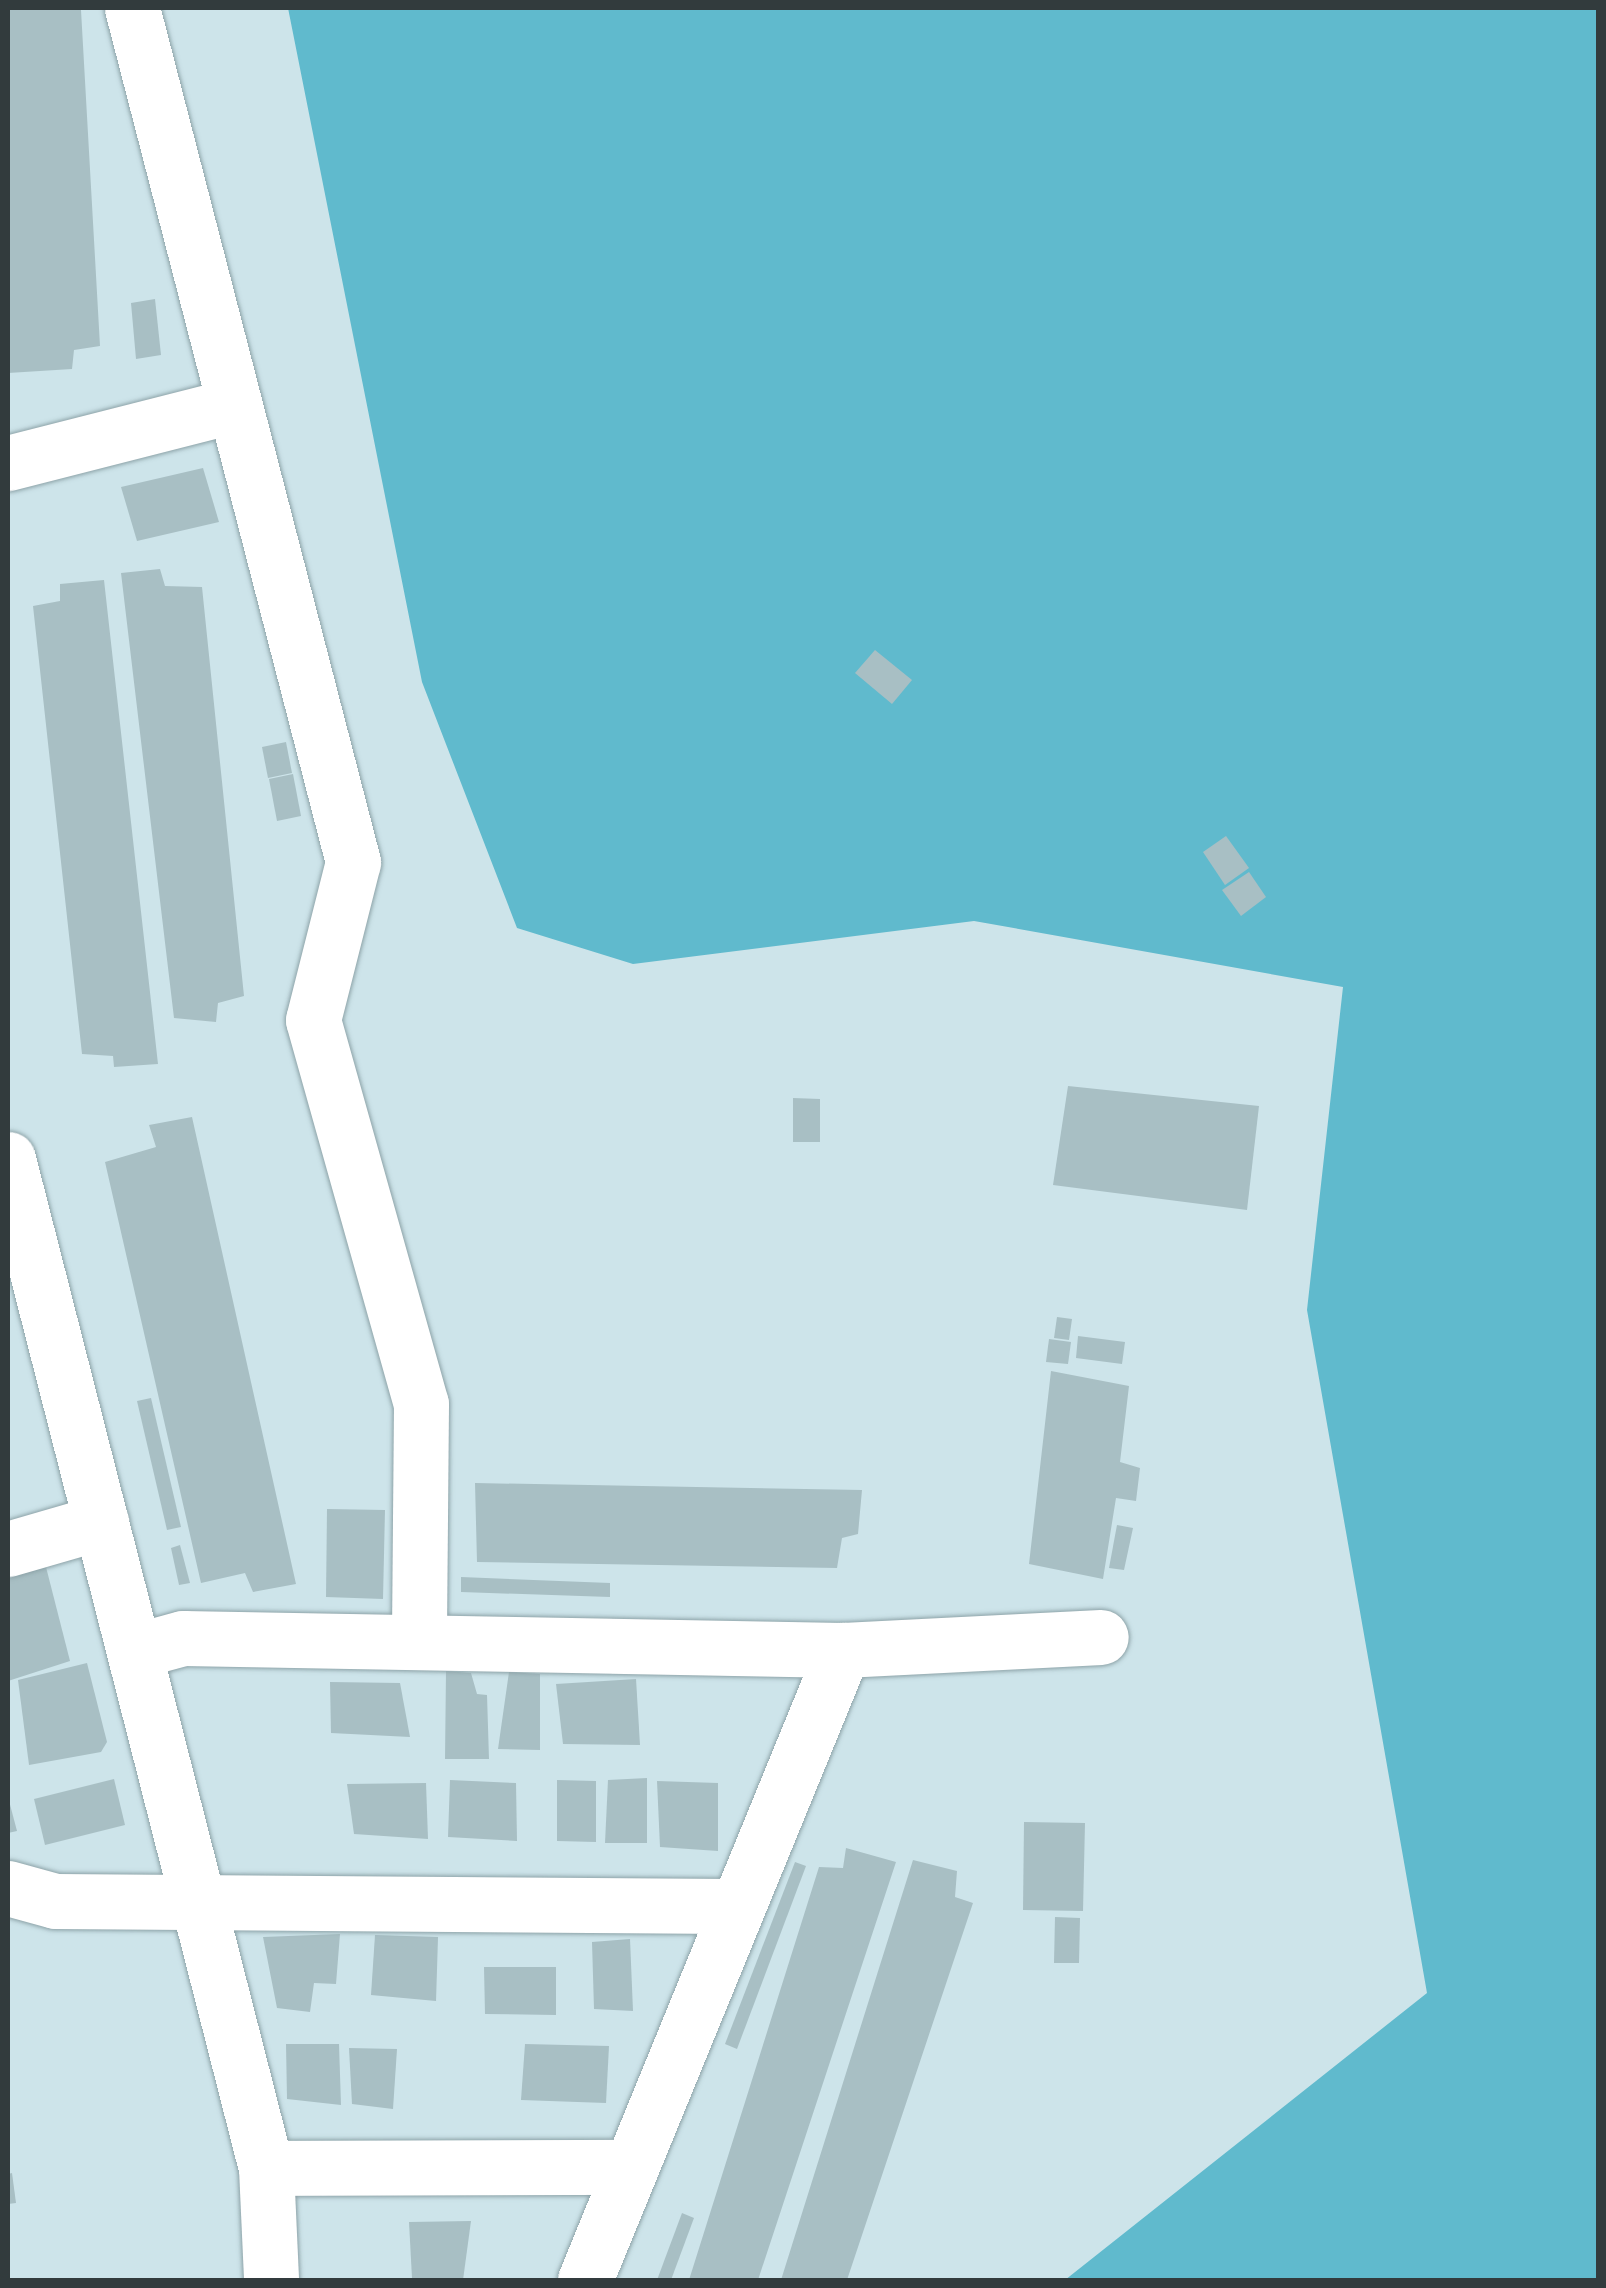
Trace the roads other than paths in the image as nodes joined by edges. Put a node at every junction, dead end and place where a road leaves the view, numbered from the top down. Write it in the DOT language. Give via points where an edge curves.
graph roads {
  1 [pos="132,8"];
  2 [pos="232,406"];
  3 [pos="8,463"];
  4 [pos="8,1159"];
  5 [pos="101,1522"];
  6 [pos="8,1550"];
  7 [pos="1101,1636"];
  8 [pos="418,1640"];
  9 [pos="842,1650"];
  10 [pos="135,1651"];
  11 [pos="8,1888"];
  12 [pos="196,1904"];
  13 [pos="732,1906"];
  14 [pos="631,2167"];
  15 [pos="266,2168"];
  16 [pos="271,2280"];
  17 [pos="585,2280"];
  1 -- 2 [label="street"];
  2 -- 3 [label="street"];
  2 -- 8 [label="street" via="353,862 313,1020 421,1404"];
  4 -- 5 [label="street"];
  5 -- 6 [label="street"];
  5 -- 10 [label="street"];
  7 -- 9 [label="street"];
  8 -- 9 [label="street"];
  8 -- 10 [label="street" via="183,1638"];
  9 -- 13 [label="street"];
  10 -- 12 [label="street"];
  11 -- 12 [label="street" via="55,1901"];
  12 -- 13 [label="street"];
  12 -- 15 [label="street"];
  13 -- 14 [label="street"];
  14 -- 15 [label="street"];
  14 -- 17 [label="street"];
  15 -- 16 [label="street"];
}
